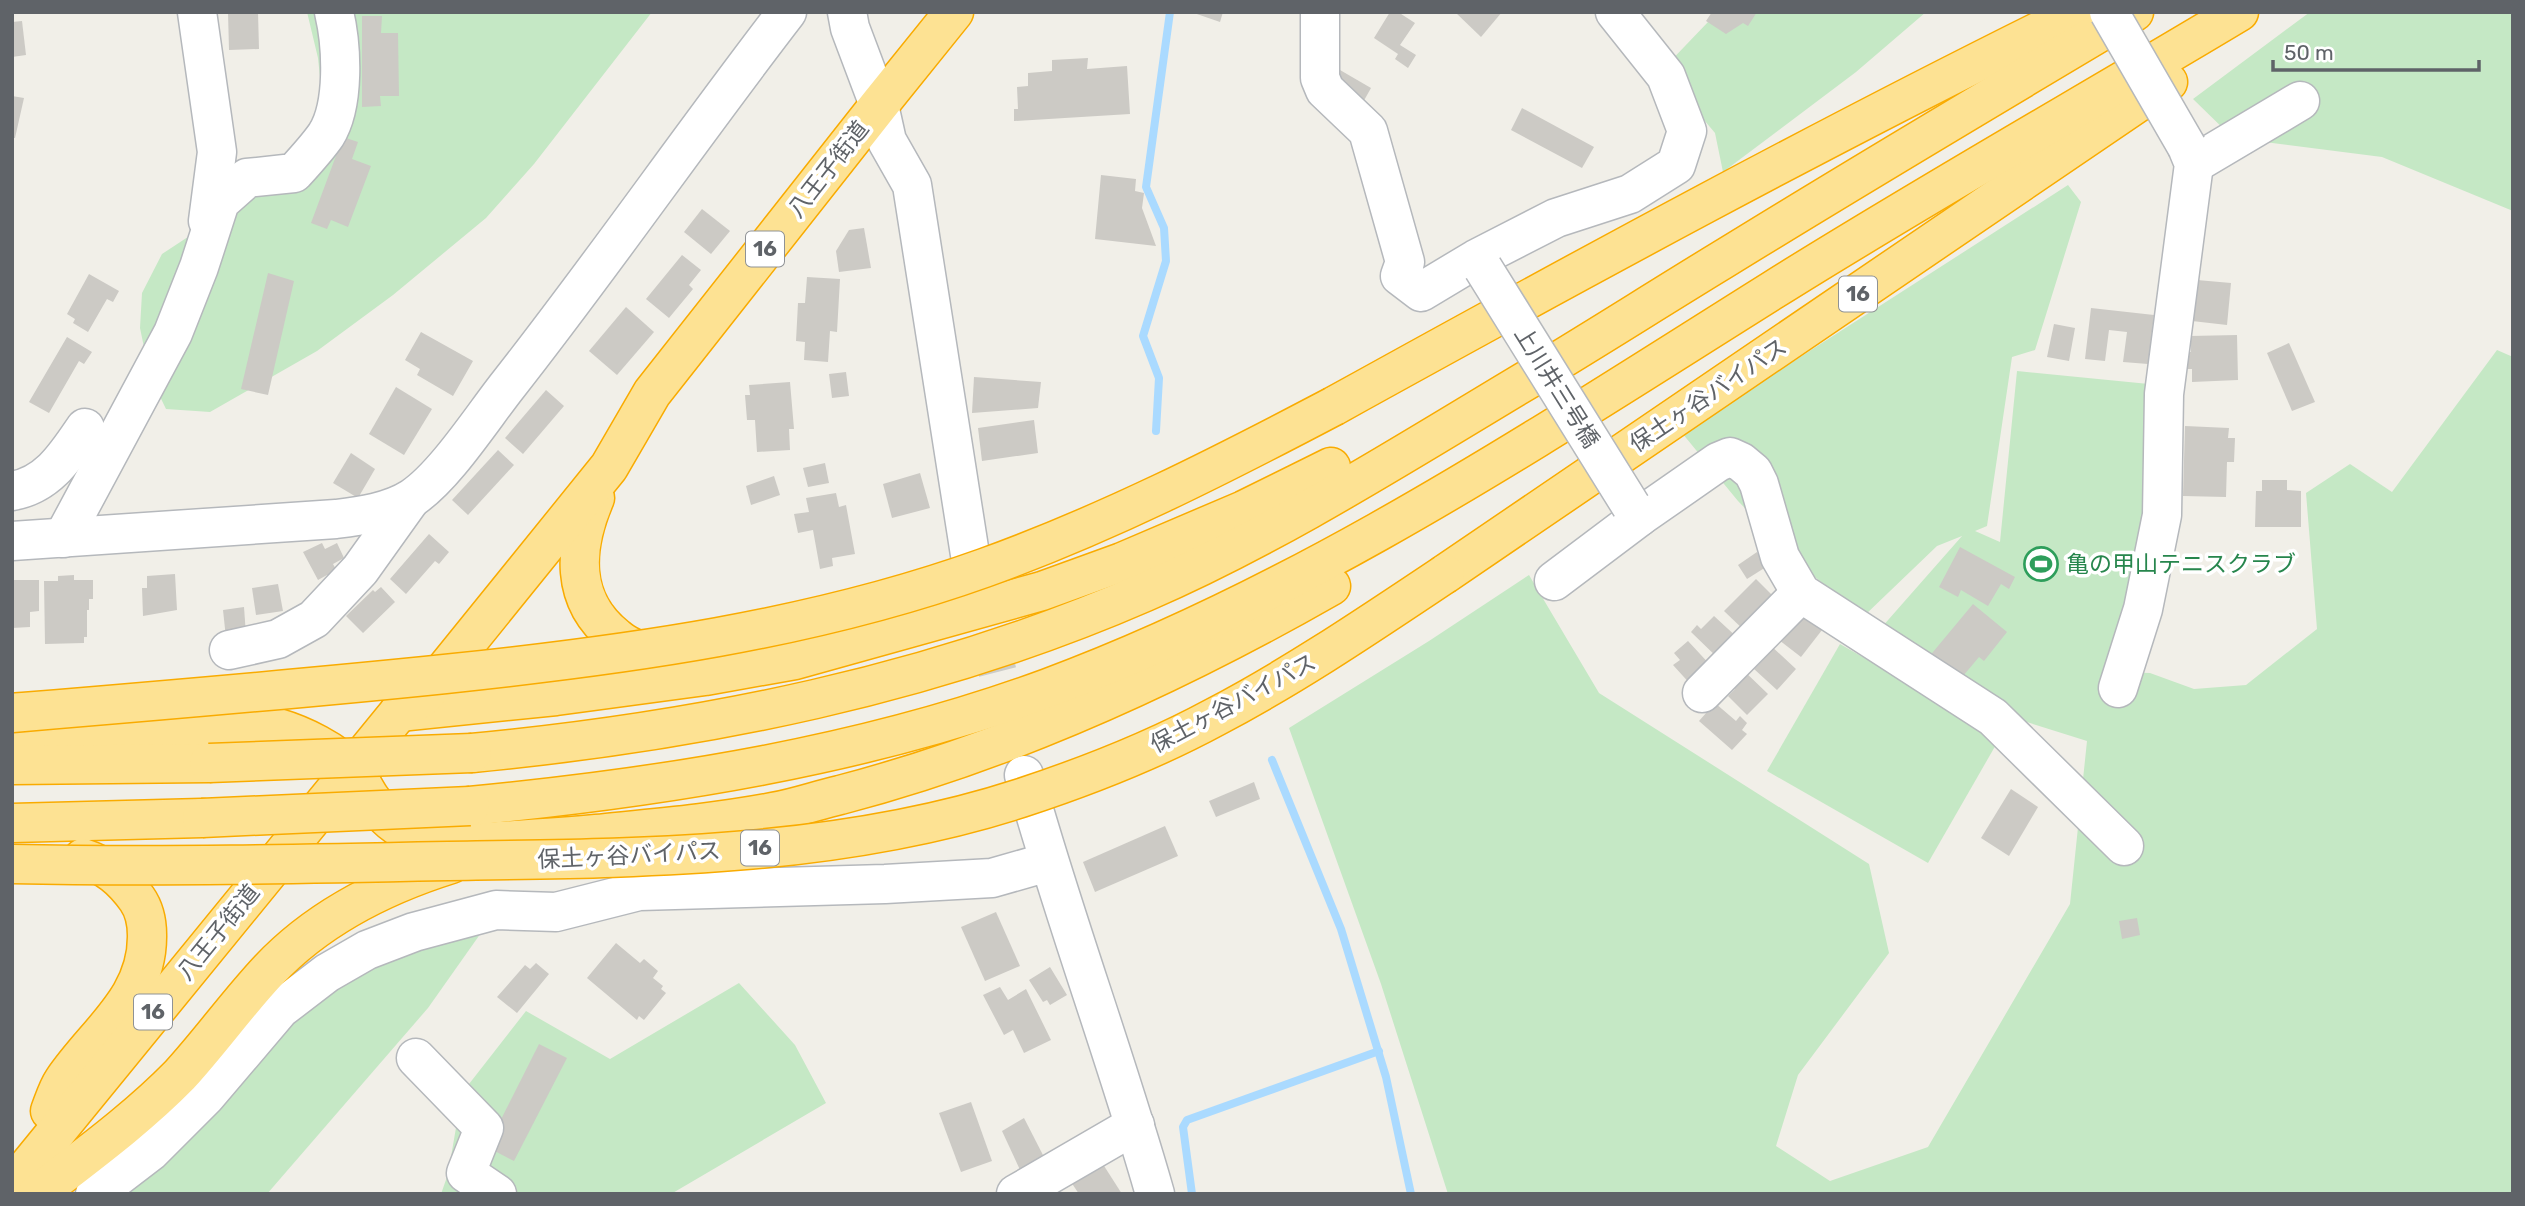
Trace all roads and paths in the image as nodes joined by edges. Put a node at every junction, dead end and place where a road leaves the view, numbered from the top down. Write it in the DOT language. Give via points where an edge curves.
graph roads {
  1 [pos="197,12"];
  2 [pos="334,12"];
  3 [pos="787,12"];
  4 [pos="847,12"];
  5 [pos="954,12"];
  6 [pos="1320,12"];
  7 [pos="1615,12"];
  8 [pos="2078,12"];
  9 [pos="2109,12"];
  10 [pos="2134,12"];
  11 [pos="2239,12"];
  12 [pos="2271,12"];
  13 [pos="2300,102"];
  14 [pos="878,104"];
  15 [pos="2191,156"];
  16 [pos="1720,261"];
  17 [pos="1475,265"];
  18 [pos="199,267"];
  19 [pos="1644,371"];
  20 [pos="652,393"];
  21 [pos="85,428"];
  22 [pos="609,467"];
  23 [pos="12,491"];
  24 [pos="410,500"];
  25 [pos="1635,512"];
  26 [pos="63,538"];
  27 [pos="12,541"];
  28 [pos="974,580"];
  29 [pos="1554,581"];
  30 [pos="1801,593"];
  31 [pos="229,650"];
  32 [pos="705,676"];
  33 [pos="2118,688"];
  34 [pos="1703,693"];
  35 [pos="398,712"];
  36 [pos="12,713"];
  37 [pos="12,733"];
  38 [pos="12,765"];
  39 [pos="352,769"];
  40 [pos="1024,775"];
  41 [pos="12,823"];
  42 [pos="569,836"];
  43 [pos="295,838"];
  44 [pos="2124,846"];
  45 [pos="71,853"];
  46 [pos="12,854"];
  47 [pos="1048,862"];
  48 [pos="12,864"];
  49 [pos="416,1058"];
  50 [pos="1135,1125"];
  51 [pos="25,1184"];
  52 [pos="95,1194"];
  53 [pos="497,1194"];
  54 [pos="1016,1194"];
  55 [pos="1155,1194"];
  1 -- 18 [label="street" via="217,152"];
  2 -- 18 [label="street" via="339,100 327,134 294,173 247,178 220,202"];
  3 -- 24 [label="street" via="523,366 442,469"];
  4 -- 14 [label="street"];
  5 -- 14 [label="highway, 八王子街道 / 16"];
  6 -- 17 [label="street" via="1320,78 1325,90 1368,131 1405,262 1400,276 1421,292"];
  7 -- 17 [label="street" via="1666,76 1687,131 1676,165 1630,194 1556,218"];
  8 -- 36 [label="highway, bridge" via="1718,195 1334,406 1167,492 984,568 768,628 568,661"];
  9 -- 15 [label="street, bridge"];
  10 -- 16 [label="highway"];
  11 -- 19 [label="highway, 16"];
  12 -- 48 [label="highway, 保土ヶ谷バイパス / 16, bridge" via="1307,665 1212,719 1063,784 912,827 764,848 524,860"];
  13 -- 15 [label="street"];
  14 -- 20 [label="highway, 八王子街道 / 16"];
  14 -- 28 [label="street" via="887,141 912,186"];
  15 -- 33 [label="street" via="2164,394 2162,516 2143,609"];
  16 -- 32 [label="highway" via="1575,334 1373,446 1244,510 1122,562 872,640"];
  16 -- 38 [label="highway, bridge" via="1385,465 1145,592 1033,635 861,688 651,732 472,753"];
  17 -- 25 [label="street, 上川井三号橋, bridge"];
  18 -- 26 [label="street" via="173,333"];
  19 -- 41 [label="highway, 16, bridge" via="1410,514 1272,589 1144,649 950,720 761,768 470,806"];
  19 -- 42 [label="highway, 16" via="1508,474 1408,542 1274,618 1056,722 905,777 774,812"];
  20 -- 22 [label="highway, 八王子街道 / 16"];
  20 -- 35 [label="highway, 八王子街道 / 16" via="589,453 402,686"];
  21 -- 23 [label="street" via="46,477"];
  22 -- 32 [label="highway" via="585,522 578,554 581,582 594,612 616,638"];
  22 -- 35 [label="highway, 八王子街道 / 16" via="423,697"];
  24 -- 26 [label="street" via="371,514 336,519"];
  24 -- 31 [label="street" via="360,570 314,619 278,639"];
  25 -- 29 [label="street"];
  25 -- 30 [label="street" via="1718,462 1730,457 1741,462 1754,472 1780,556"];
  26 -- 27 [label="street"];
  30 -- 34 [label="street"];
  30 -- 44 [label="street" via="1993,717"];
  32 -- 35 [label="highway"];
  35 -- 39 [label="highway, 八王子街道 / 16"];
  37 -- 39 [label="highway, 16" via="278,728 317,744"];
  39 -- 42 [label="highway, 16" via="391,822 413,836 465,843"];
  39 -- 43 [label="highway, 八王子街道 / 16"];
  40 -- 47 [label="street"];
  42 -- 51 [label="highway, 16" via="425,873 335,917 272,967 149,1105"];
  43 -- 45 [label="highway, 16" via="235,852"];
  43 -- 51 [label="highway, 八王子街道 / 16"];
  45 -- 46 [label="highway, 16"];
  45 -- 51 [label="highway, 16" via="124,880 141,904 148,950 132,995 62,1083"];
  47 -- 50 [label="street"];
  47 -- 52 [label="street" via="992,878 639,891 556,912 496,910 414,932 367,950 280,1009 206,1096 150,1152"];
  49 -- 53 [label="street" via="484,1128 466,1173"];
  50 -- 54 [label="street"];
  50 -- 55 [label="street"];
}
